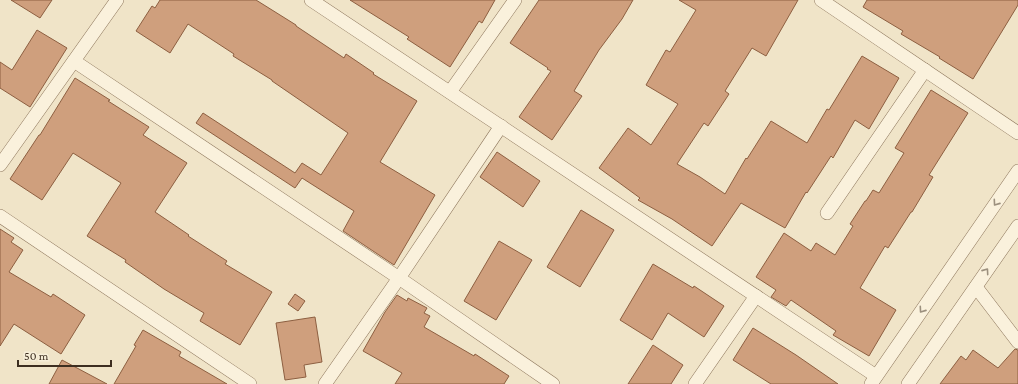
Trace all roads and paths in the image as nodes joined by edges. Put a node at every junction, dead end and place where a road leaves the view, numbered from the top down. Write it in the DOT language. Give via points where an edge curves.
graph roads {
  1 [pos="117,0"];
  2 [pos="312,0"];
  3 [pos="515,0"];
  4 [pos="820,0"];
  5 [pos="74,62"];
  6 [pos="925,70"];
  7 [pos="450,92"];
  8 [pos="500,126"];
  9 [pos="1018,133"];
  10 [pos="0,165"];
  11 [pos="1018,171"];
  12 [pos="827,213"];
  13 [pos="0,216"];
  14 [pos="1018,226"];
  15 [pos="399,278"];
  16 [pos="976,286"];
  17 [pos="756,296"];
  18 [pos="1018,342"];
  19 [pos="874,380"];
  20 [pos="250,384"];
  21 [pos="325,384"];
  22 [pos="553,384"];
  23 [pos="695,384"];
  24 [pos="908,384"];
  1 -- 5 [label="street"];
  2 -- 7 [label="street"];
  3 -- 7 [label="street"];
  4 -- 6 [label="street"];
  5 -- 10 [label="street"];
  5 -- 15 [label="street"];
  6 -- 9 [label="street"];
  6 -- 12 [label="street"];
  7 -- 8 [label="street"];
  8 -- 15 [label="street"];
  8 -- 17 [label="street"];
  11 -- 19 [label="street, one-way"];
  13 -- 20 [label="street"];
  16 -- 14 [label="street, one-way"];
  15 -- 21 [label="street"];
  15 -- 22 [label="street"];
  16 -- 18 [label="street"];
  16 -- 24 [label="street"];
  17 -- 19 [label="street"];
  17 -- 23 [label="street"];
}
